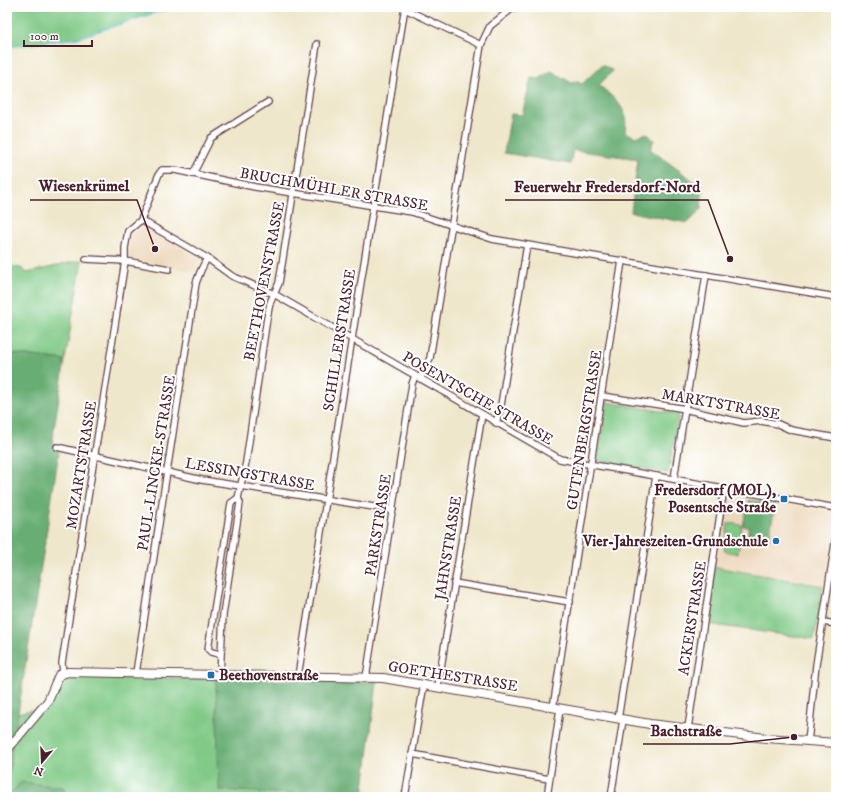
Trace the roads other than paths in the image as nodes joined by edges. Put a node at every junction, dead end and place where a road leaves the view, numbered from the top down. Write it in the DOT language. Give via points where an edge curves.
graph roads {
  1 [pos="514,7"];
  2 [pos="405,8"];
  3 [pos="317,44"];
  4 [pos="481,45"];
  5 [pos="268,102"];
  6 [pos="193,174"];
  7 [pos="293,192"];
  8 [pos="372,205"];
  9 [pos="141,220"];
  10 [pos="452,225"];
  11 [pos="527,244"];
  12 [pos="207,258"];
  13 [pos="86,259"];
  14 [pos="125,261"];
  15 [pos="622,261"];
  16 [pos="168,269"];
  17 [pos="706,275"];
  18 [pos="274,294"];
  19 [pos="836,297"];
  20 [pos="352,340"];
  21 [pos="417,378"];
  22 [pos="602,396"];
  23 [pos="684,409"];
  24 [pos="482,414"];
  25 [pos="496,423"];
  26 [pos="836,438"];
  27 [pos="57,447"];
  28 [pos="95,455"];
  29 [pos="591,465"];
  30 [pos="167,472"];
  31 [pos="656,476"];
  32 [pos="674,479"];
  33 [pos="241,486"];
  34 [pos="724,488"];
  35 [pos="238,498"];
  36 [pos="325,500"];
  37 [pos="836,508"];
  38 [pos="392,510"];
  39 [pos="836,537"];
  40 [pos="454,583"];
  41 [pos="570,602"];
  42 [pos="823,622"];
  43 [pos="836,624"];
  44 [pos="220,654"];
  45 [pos="62,673"];
  46 [pos="136,673"];
  47 [pos="220,675"];
  48 [pos="298,676"];
  49 [pos="366,678"];
  50 [pos="424,684"];
  51 [pos="438,686"];
  52 [pos="556,708"];
  53 [pos="621,719"];
  54 [pos="688,728"];
  55 [pos="808,742"];
  56 [pos="836,743"];
  57 [pos="7,750"];
  58 [pos="412,754"];
  59 [pos="549,779"];
  60 [pos="404,797"];
  61 [pos="547,797"];
  62 [pos="611,797"];
  1 -- 4 [label="street, PARKSTRASSE" via="490,26"];
  2 -- 4 [label="street"];
  2 -- 8 [label="street, SCHILLERSTRASSE"];
  3 -- 7 [label="street, BEETHOVENSTRASSE"];
  4 -- 10 [label="street, PARKSTRASSE"];
  5 -- 6 [label="street" via="212,138"];
  6 -- 7 [label="street, BRUCHMÜHLER STRASSE"];
  6 -- 9 [label="street, BRUCHMÜHLER STRASSE" via="162,170"];
  7 -- 8 [label="street, BRUCHMÜHLER STRASSE"];
  7 -- 18 [label="street, BEETHOVENSTRASSE" via="279,283"];
  8 -- 10 [label="street, BRUCHMÜHLER STRASSE" via="412,212"];
  8 -- 20 [label="street, SCHILLERSTRASSE"];
  9 -- 12 [label="street, POSENTSCHE STRASSE"];
  9 -- 14 [label="street, BRUCHMÜHLER STRASSE" via="128,231"];
  10 -- 11 [label="street, BRUCHMÜHLER STRASSE" via="484,237"];
  10 -- 21 [label="street, PARKSTRASSE" via="430,358"];
  11 -- 15 [label="street, BRUCHMÜHLER STRASSE"];
  11 -- 25 [label="street"];
  12 -- 18 [label="street, POSENTSCHE STRASSE" via="232,276"];
  12 -- 30 [label="street, PAUL-LINCKE-STRASSE" via="196,284"];
  13 -- 14 [label="street"];
  14 -- 16 [label="street"];
  14 -- 28 [label="street, MOZARTSTRASSE"];
  15 -- 17 [label="street, BRUCHMÜHLER STRASSE"];
  15 -- 22 [label="street, GUTENBERGSTRASSE"];
  17 -- 19 [label="street, BRUCHMÜHLER STRASSE"];
  17 -- 23 [label="street"];
  18 -- 20 [label="street, POSENTSCHE STRASSE"];
  18 -- 33 [label="street, BEETHOVENSTRASSE" via="267,318"];
  20 -- 21 [label="street, POSENTSCHE STRASSE"];
  20 -- 36 [label="street, SCHILLERSTRASSE"];
  21 -- 24 [label="street, POSENTSCHE STRASSE"];
  21 -- 38 [label="street, PARKSTRASSE" via="411,390"];
  22 -- 23 [label="street, MARKTSTRASSE"];
  22 -- 29 [label="street, GUTENBERGSTRASSE"];
  23 -- 26 [label="street, MARKTSTRASSE" via="744,423 761,421 778,424 791,430"];
  23 -- 32 [label="street"];
  24 -- 25 [label="street, POSENTSCHE STRASSE"];
  24 -- 40 [label="street, JAHNSTRASSE"];
  25 -- 29 [label="street, POSENTSCHE STRASSE" via="560,459"];
  27 -- 28 [label="street, LESSINGSTRASSE"];
  28 -- 30 [label="street, LESSINGSTRASSE"];
  28 -- 45 [label="street, MOZARTSTRASSE"];
  29 -- 31 [label="street, POSENTSCHE STRASSE"];
  29 -- 41 [label="street, GUTENBERGSTRASSE"];
  30 -- 33 [label="street, LESSINGSTRASSE"];
  30 -- 46 [label="street, PAUL-LINCKE-STRASSE"];
  31 -- 32 [label="street, POSENTSCHE STRASSE"];
  31 -- 53 [label="street"];
  32 -- 34 [label="street, POSENTSCHE STRASSE"];
  33 -- 35 [label="street, BEETHOVENSTRASSE"];
  33 -- 36 [label="street, LESSINGSTRASSE"];
  34 -- 37 [label="street, POSENTSCHE STRASSE"];
  34 -- 54 [label="street, ACKERSTRASSE"];
  35 -- 44 [label="street, BEETHOVENSTRASSE" via="240,502"];
  35 -- 44 [label="street, BEETHOVENSTRASSE" via="231,503 208,649"];
  36 -- 38 [label="street, LESSINGSTRASSE"];
  36 -- 48 [label="street, SCHILLERSTRASSE"];
  38 -- 49 [label="street, PARKSTRASSE"];
  39 -- 42 [label="street"];
  40 -- 41 [label="street"];
  40 -- 51 [label="street, JAHNSTRASSE"];
  41 -- 52 [label="street, GUTENBERGSTRASSE"];
  42 -- 43 [label="street"];
  42 -- 55 [label="street"];
  44 -- 47 [label="street, BEETHOVENSTRASSE"];
  45 -- 46 [label="street, GOETHESTRASSE"];
  45 -- 57 [label="street" via="48,701"];
  46 -- 47 [label="street, GOETHESTRASSE"];
  47 -- 48 [label="street, GOETHESTRASSE"];
  48 -- 49 [label="street, GOETHESTRASSE"];
  49 -- 50 [label="street, GOETHESTRASSE"];
  50 -- 51 [label="street, GOETHESTRASSE"];
  50 -- 58 [label="street"];
  51 -- 52 [label="street, GOETHESTRASSE"];
  52 -- 53 [label="street, GOETHESTRASSE"];
  52 -- 59 [label="street, GUTENBERGSTRASSE"];
  53 -- 54 [label="street, GOETHESTRASSE"];
  53 -- 62 [label="street"];
  54 -- 55 [label="street, GOETHESTRASSE"];
  55 -- 56 [label="street, GOETHESTRASSE"];
  58 -- 59 [label="street"];
  58 -- 60 [label="street"];
  59 -- 61 [label="street, GUTENBERGSTRASSE"];
}
